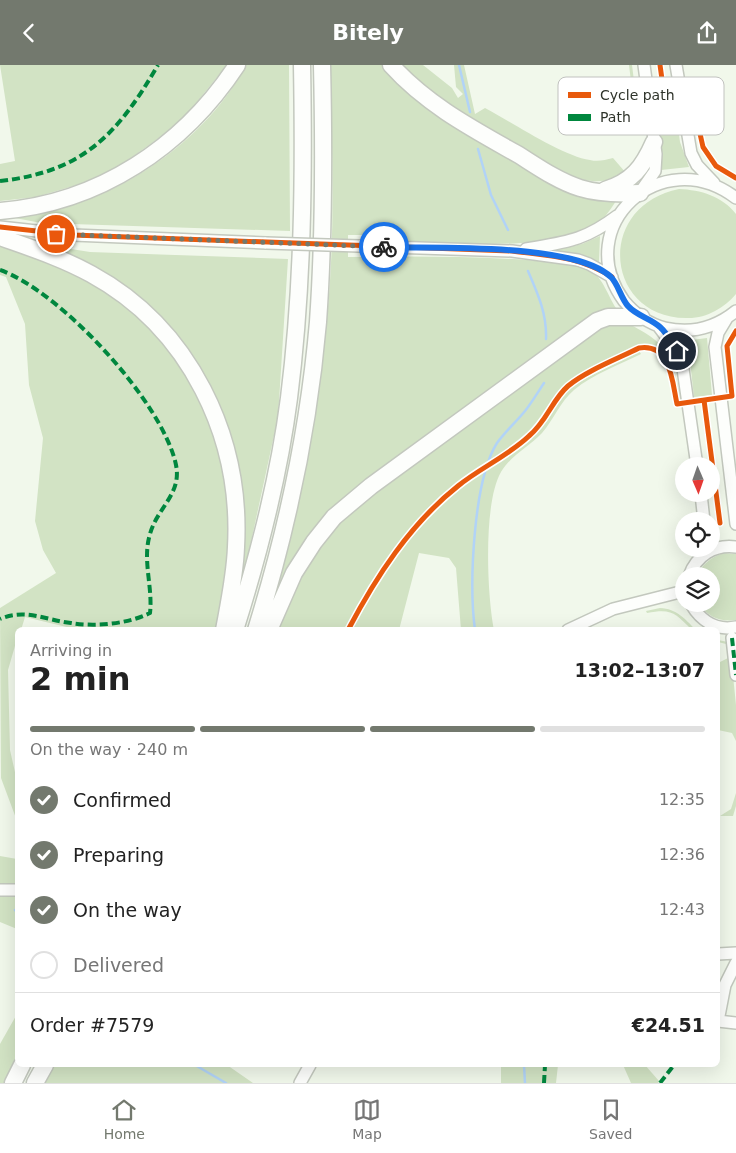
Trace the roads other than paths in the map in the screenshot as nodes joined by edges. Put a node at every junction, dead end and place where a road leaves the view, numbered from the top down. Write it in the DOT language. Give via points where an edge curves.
graph roads {
  1 [pos="237,65"];
  2 [pos="302,65"];
  3 [pos="322,65"];
  4 [pos="392,65"];
  5 [pos="653,135"];
  6 [pos="688,135"];
  7 [pos="654,142"];
  8 [pos="715,185"];
  9 [pos="596,192"];
  10 [pos="640,193"];
  11 [pos="736,198"];
  12 [pos="0,211"];
  13 [pos="620,214"];
  14 [pos="0,227"];
  15 [pos="0,237"];
  16 [pos="512,251"];
  17 [pos="612,277"];
  18 [pos="736,311"];
  19 [pos="640,317"];
  20 [pos="727,318"];
  21 [pos="660,327"];
  22 [pos="696,457"];
  23 [pos="736,524"];
  24 [pos="720,547"];
  25 [pos="736,547"];
  26 [pos="675,593"];
  27 [pos="698,612"];
  28 [pos="225,627"];
  29 [pos="236,627"];
  30 [pos="257,627"];
  31 [pos="270,627"];
  32 [pos="574,627"];
  33 [pos="717,627"];
  34 [pos="720,628"];
  35 [pos="734,633"];
  36 [pos="736,675"];
  37 [pos="0,890"];
  38 [pos="15,891"];
  39 [pos="736,953"];
  40 [pos="720,954"];
  41 [pos="736,963"];
  42 [pos="720,1011"];
  43 [pos="720,1021"];
  44 [pos="736,1023"];
  45 [pos="21,1067"];
  46 [pos="44,1067"];
  47 [pos="309,1067"];
  48 [pos="13,1083"];
  49 [pos="35,1083"];
  50 [pos="300,1083"];
  1 -- 12 [label="highway" via="220,91 179,135 133,168 78,194 45,205"];
  2 -- 29 [label="highway" via="302,234 289,399 263,530"];
  3 -- 30 [label="highway" via="322,231 318,323 296,472"];
  4 -- 9 [label="highway" via="413,88 454,119 555,176"];
  5 -- 7 [label="street"];
  6 -- 8 [label="street" via="697,165"];
  7 -- 9 [label="highway" via="639,171 630,179"];
  7 -- 10 [label="street" via="654,171"];
  8 -- 10 [label="street" via="676,179 651,186"];
  8 -- 11 [label="street"];
  9 -- 10 [label="highway"];
  10 -- 13 [label="street"];
  13 -- 16 [label="street" via="577,240"];
  13 -- 17 [label="street" via="608,251"];
  14 -- 16 [label="street, bridge" via="73,235"];
  15 -- 28 [label="highway" via="57,257 112,287 163,331 200,382 225,442 236,512 233,582"];
  16 -- 17 [label="street" via="578,260"];
  17 -- 19 [label="street" via="618,293"];
  18 -- 20 [label="street"];
  19 -- 21 [label="street"];
  19 -- 31 [label="highway" via="608,317 598,321 371,486 334,517 294,573"];
  20 -- 21 [label="street" via="694,330"];
  20 -- 23 [label="street" via="718,333 715,347"];
  21 -- 22 [label="street" via="677,351 683,369"];
  24 -- 25 [label="street"];
  26 -- 32 [label="street" via="613,609"];
  27 -- 33 [label="street"];
  34 -- 35 [label="street"];
  35 -- 36 [label="street"];
  37 -- 38 [label="street"];
  39 -- 40 [label="street"];
  41 -- 42 [label="street" via="725,985"];
  43 -- 44 [label="street"];
  45 -- 48 [label="highway"];
  46 -- 49 [label="highway"];
  47 -- 50 [label="street"];
}
